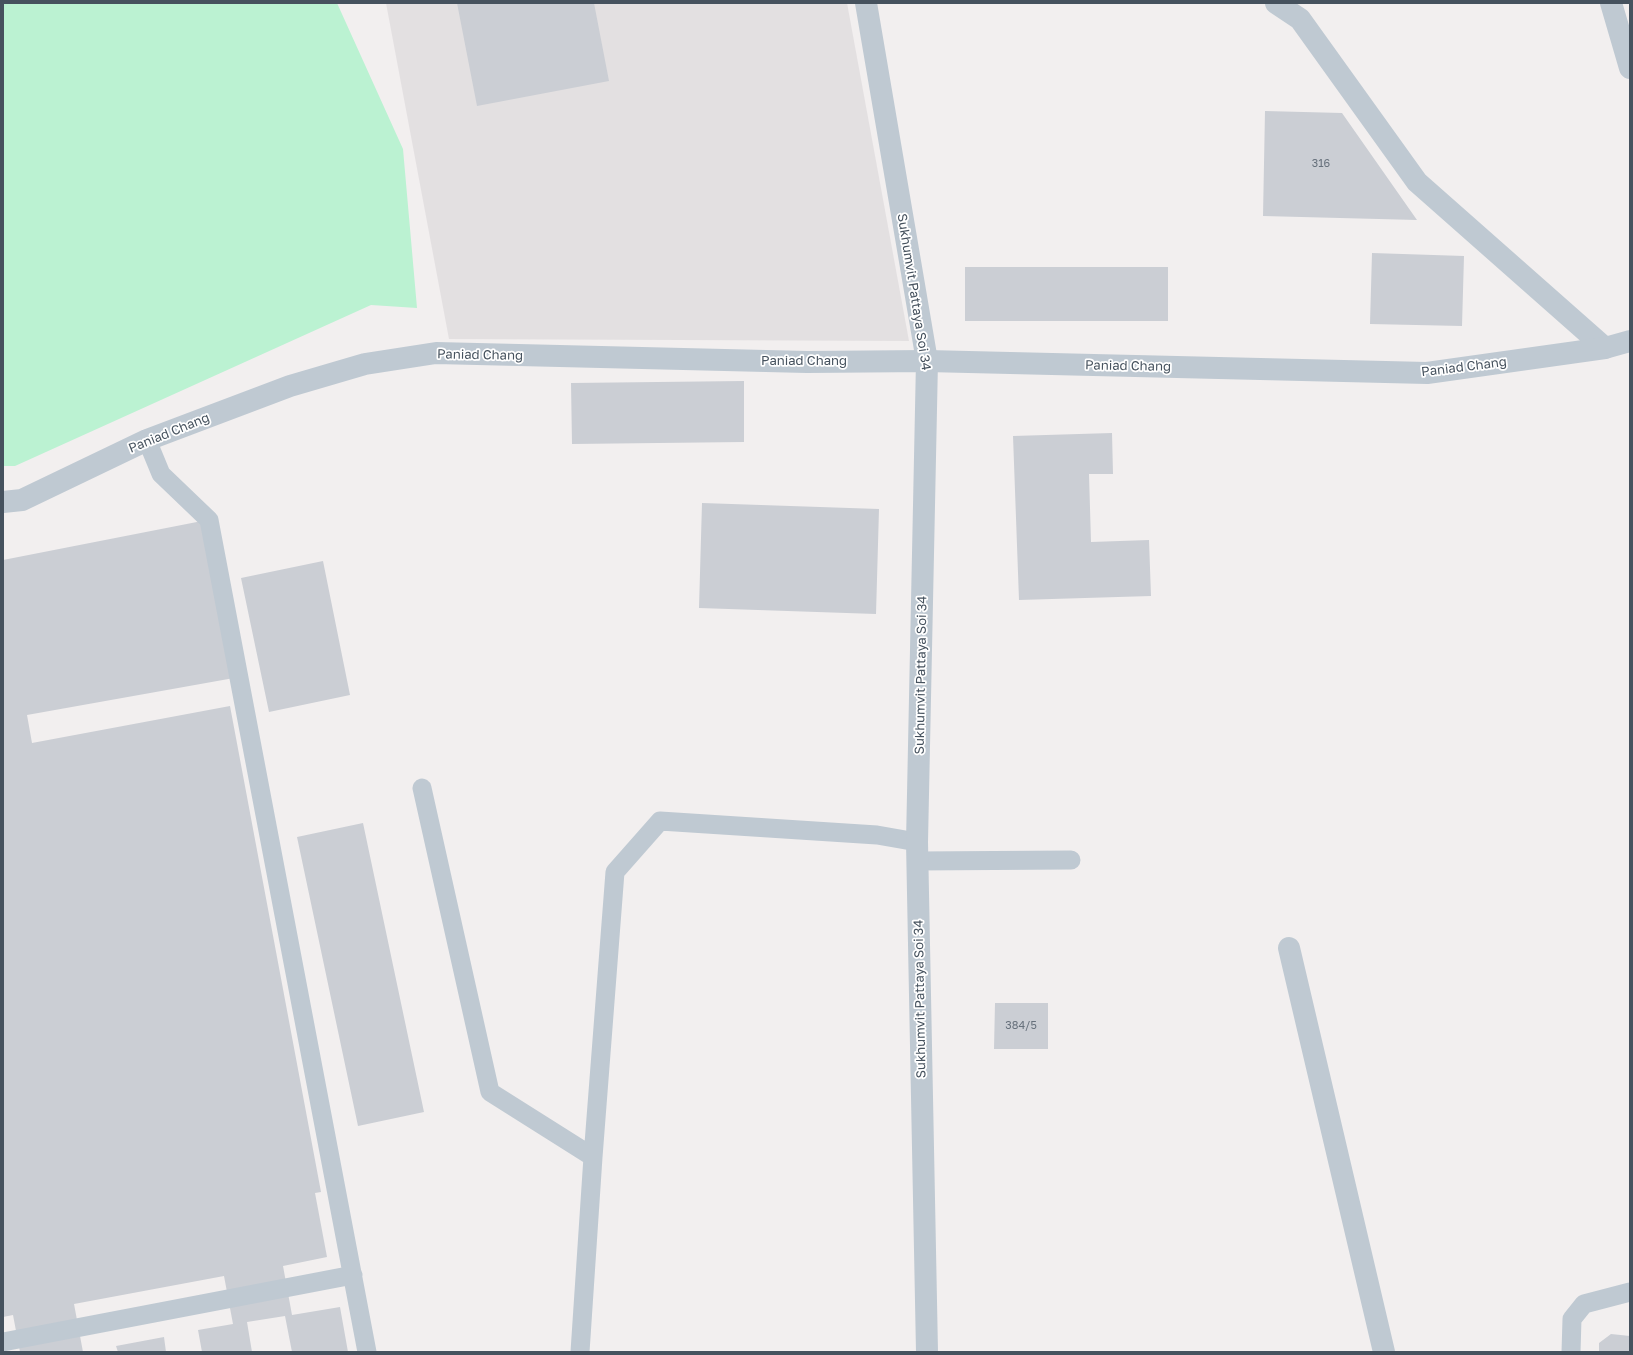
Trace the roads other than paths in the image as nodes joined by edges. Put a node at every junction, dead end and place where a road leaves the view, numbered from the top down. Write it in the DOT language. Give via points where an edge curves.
graph roads {
  1 [pos="866,3"];
  2 [pos="1276,3"];
  3 [pos="1611,3"];
  4 [pos="1300,11"];
  5 [pos="1630,68"];
  6 [pos="1630,341"];
  7 [pos="1605,348"];
  8 [pos="927,361"];
  9 [pos="147,440"];
  10 [pos="3,502"];
  11 [pos="422,788"];
  12 [pos="917,851"];
  13 [pos="1071,860"];
  14 [pos="1289,948"];
  15 [pos="593,1157"];
  16 [pos="353,1275"];
  17 [pos="1630,1292"];
  18 [pos="3,1342"];
  19 [pos="367,1352"];
  20 [pos="580,1352"];
  21 [pos="927,1352"];
  22 [pos="1384,1352"];
  23 [pos="1571,1352"];
  1 -- 8 [label="street, Sukhumvit Pattaya Soi 34"];
  2 -- 4 [label="street"];
  3 -- 5 [label="street"];
  4 -- 7 [label="street" via="1417,182"];
  6 -- 7 [label="street, Paniad Chang"];
  7 -- 8 [label="street, Paniad Chang" via="1427,373"];
  8 -- 9 [label="street, Paniad Chang" via="807,362 436,353 365,364 312,379"];
  8 -- 12 [label="street, Sukhumvit Pattaya Soi 34"];
  9 -- 10 [label="street, Paniad Chang" via="22,500"];
  9 -- 16 [label="lane" via="161,474 209,520"];
  11 -- 15 [label="lane" via="490,1092"];
  12 -- 13 [label="lane"];
  12 -- 15 [label="lane" via="877,835 660,821 615,872"];
  12 -- 21 [label="street, Sukhumvit Pattaya Soi 34"];
  14 -- 22 [label="street"];
  15 -- 20 [label="lane"];
  16 -- 18 [label="lane"];
  16 -- 19 [label="lane"];
  17 -- 23 [label="lane" via="1584,1304 1572,1319"];
}
